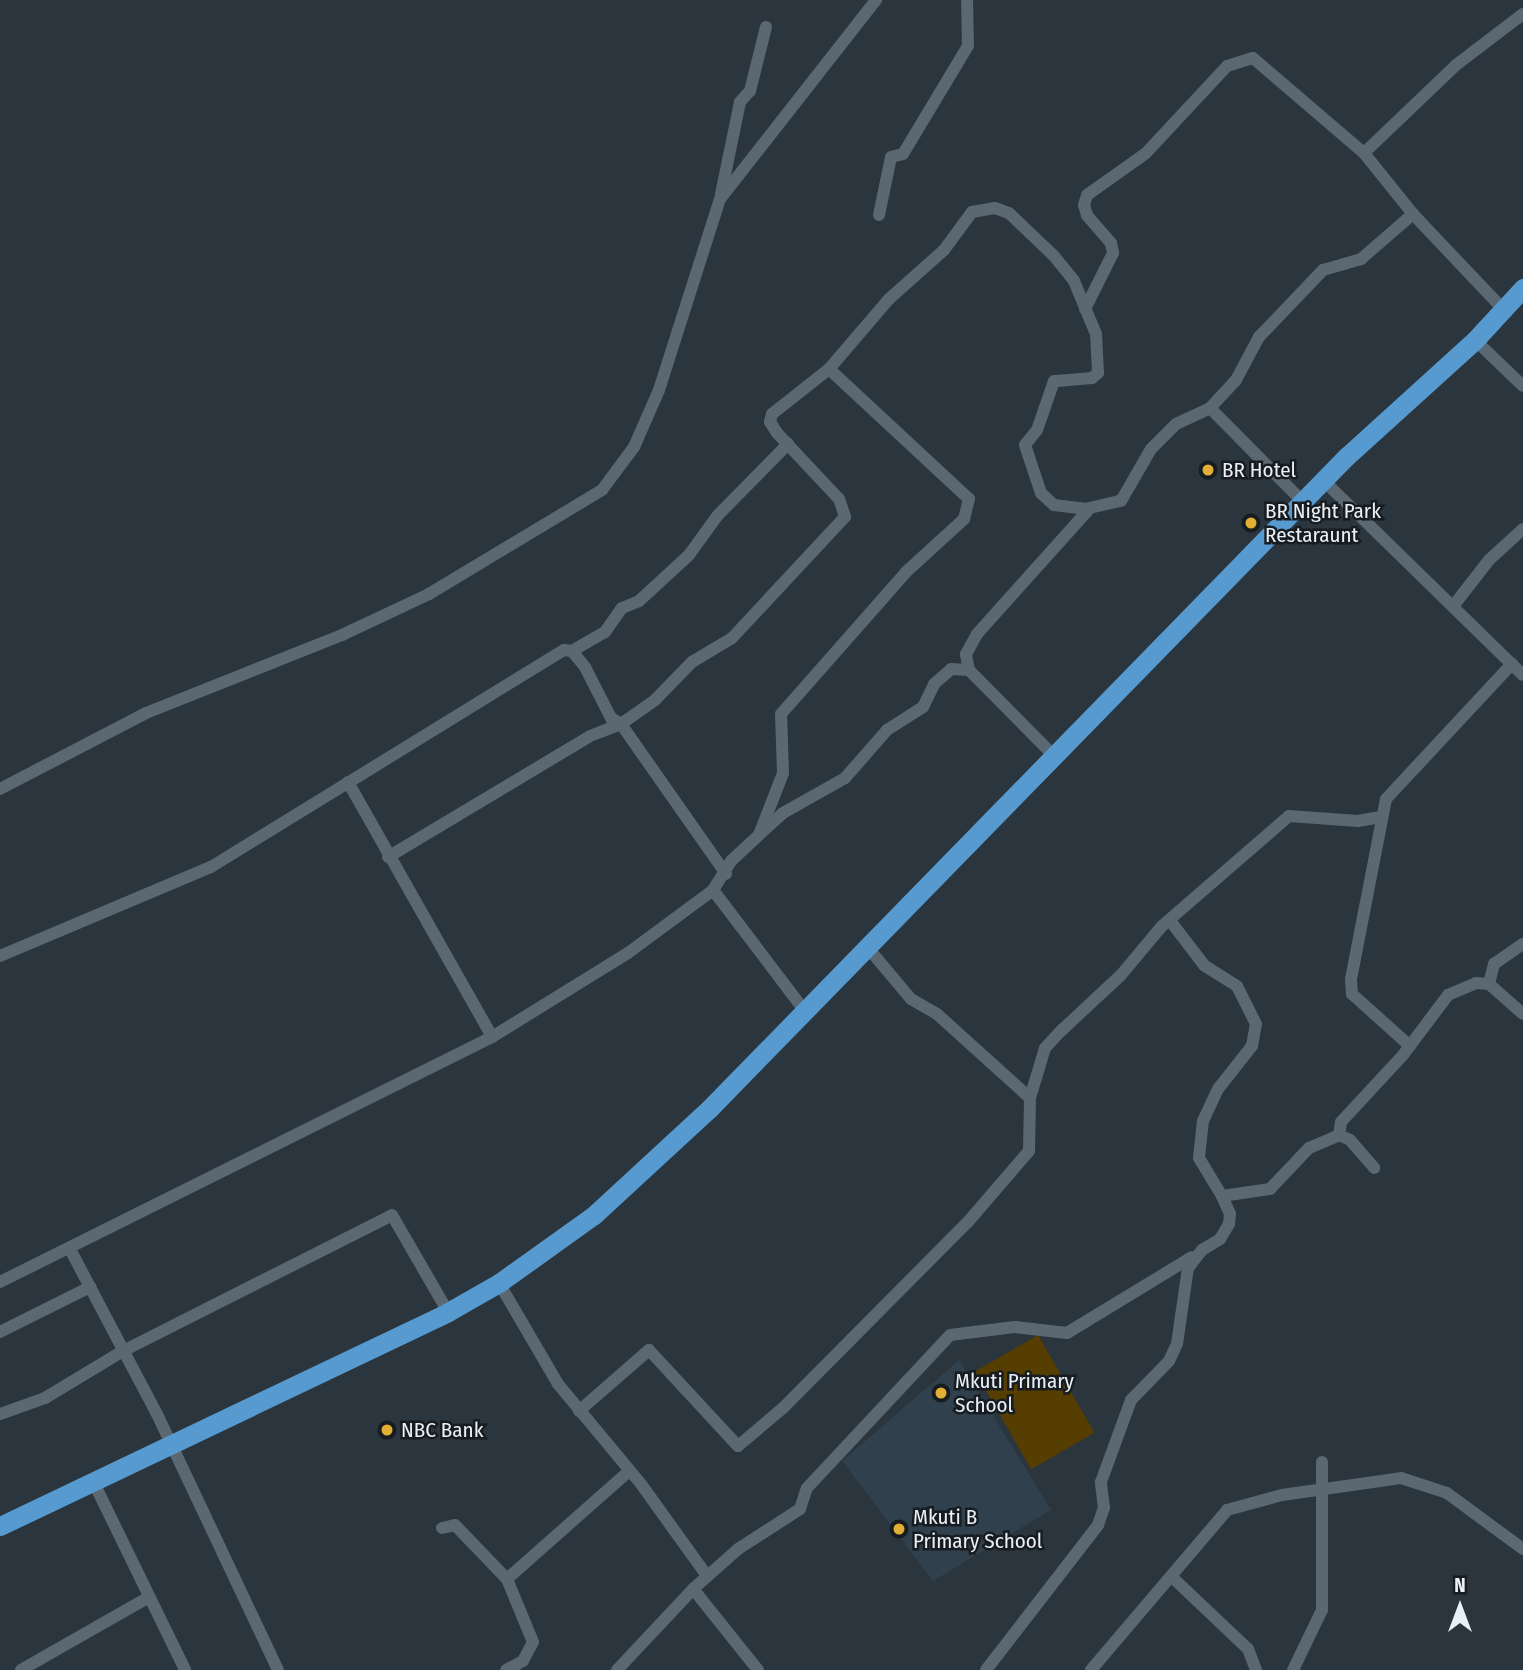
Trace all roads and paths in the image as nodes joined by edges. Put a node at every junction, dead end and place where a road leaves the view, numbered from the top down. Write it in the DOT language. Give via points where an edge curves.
graph roads {
  1 [pos="876,0"];
  2 [pos="967,0"];
  3 [pos="1523,14"];
  4 [pos="765,27"];
  5 [pos="1364,153"];
  6 [pos="720,199"];
  7 [pos="1413,214"];
  8 [pos="879,215"];
  9 [pos="1523,288"];
  10 [pos="1085,309"];
  11 [pos="1503,309"];
  12 [pos="1475,340"];
  13 [pos="829,369"];
  14 [pos="1523,386"];
  15 [pos="1210,408"];
  16 [pos="788,444"];
  17 [pos="1323,480"];
  18 [pos="1303,502"];
  19 [pos="1089,509"];
  20 [pos="1523,529"];
  21 [pos="1454,605"];
  22 [pos="572,651"];
  23 [pos="1512,664"];
  24 [pos="968,670"];
  25 [pos="1523,675"];
  26 [pos="621,724"];
  27 [pos="1054,757"];
  28 [pos="348,782"];
  29 [pos="0,789"];
  30 [pos="1381,817"];
  31 [pos="759,835"];
  32 [pos="388,857"];
  33 [pos="726,874"];
  34 [pos="713,890"];
  35 [pos="1171,922"];
  36 [pos="1523,944"];
  37 [pos="868,948"];
  38 [pos="0,956"];
  39 [pos="1489,984"];
  40 [pos="806,1011"];
  41 [pos="1523,1014"];
  42 [pos="492,1037"];
  43 [pos="1410,1046"];
  44 [pos="1030,1098"];
  45 [pos="1339,1135"];
  46 [pos="1374,1168"];
  47 [pos="1222,1196"];
  48 [pos="1202,1250"];
  49 [pos="71,1251"];
  50 [pos="0,1282"];
  51 [pos="499,1283"];
  52 [pos="90,1287"];
  53 [pos="447,1312"];
  54 [pos="0,1332"];
  55 [pos="124,1351"];
  56 [pos="579,1411"];
  57 [pos="0,1413"];
  58 [pos="172,1447"];
  59 [pos="1322,1462"];
  60 [pos="628,1472"];
  61 [pos="93,1481"];
  62 [pos="1322,1488"];
  63 [pos="0,1526"];
  64 [pos="442,1528"];
  65 [pos="1523,1549"];
  66 [pos="706,1576"];
  67 [pos="1173,1578"];
  68 [pos="506,1579"];
  69 [pos="693,1589"];
  70 [pos="149,1597"];
  71 [pos="21,1670"];
  72 [pos="185,1670"];
  73 [pos="278,1670"];
  74 [pos="506,1670"];
  75 [pos="617,1670"];
  76 [pos="758,1670"];
  77 [pos="986,1670"];
  78 [pos="1091,1670"];
  79 [pos="1256,1670"];
  80 [pos="1293,1670"];
  1 -- 6 [label="street"];
  2 -- 8 [label="street" via="968,46 903,154 891,157"];
  3 -- 5 [label="street" via="1456,65"];
  4 -- 6 [label="street" via="750,91 740,102"];
  5 -- 7 [label="street"];
  5 -- 10 [label="street" via="1253,58 1227,66 1146,153 1087,195 1087,215 1111,243 1113,253"];
  6 -- 29 [label="street" via="659,390 634,447 603,490 429,594 342,635 146,713"];
  7 -- 11 [label="street"];
  7 -- 15 [label="street" via="1361,259 1323,270 1259,337 1236,380"];
  9 -- 11 [label="highway"];
  10 -- 13 [label="street" via="1074,281 1054,256 1009,213 984,208 972,212 944,250 889,299"];
  10 -- 19 [label="street" via="1096,334 1098,373 1092,378 1054,381 1037,430 1025,445 1041,492 1054,505"];
  11 -- 12 [label="highway"];
  12 -- 14 [label="street"];
  12 -- 17 [label="highway"];
  13 -- 16 [label="street" via="772,414 770,422"];
  13 -- 31 [label="street" via="969,499 964,519 906,572 781,714 783,773"];
  15 -- 18 [label="street"];
  15 -- 19 [label="street" via="1176,424 1151,449 1121,501"];
  16 -- 22 [label="street" via="718,514 689,555 639,601 622,608 605,632"];
  16 -- 26 [label="street" via="839,499 845,517 732,638 692,662 655,700"];
  17 -- 18 [label="highway"];
  17 -- 21 [label="street"];
  18 -- 27 [label="highway"];
  19 -- 24 [label="street" via="977,634 966,654"];
  20 -- 21 [label="street" via="1489,560"];
  21 -- 23 [label="street"];
  22 -- 26 [label="street" via="611,718"];
  22 -- 28 [label="street" via="549,657"];
  23 -- 25 [label="street"];
  23 -- 30 [label="street" via="1398,783 1385,799"];
  24 -- 27 [label="street"];
  24 -- 31 [label="street" via="951,668 942,674 923,706 887,730 845,778 783,813"];
  26 -- 32 [label="street" via="590,736"];
  26 -- 33 [label="street"];
  27 -- 37 [label="highway"];
  28 -- 32 [label="street"];
  28 -- 38 [label="street" via="211,867"];
  30 -- 35 [label="street" via="1358,821 1289,816"];
  30 -- 43 [label="street" via="1355,953 1352,994"];
  31 -- 33 [label="street" via="732,861"];
  32 -- 42 [label="street"];
  33 -- 34 [label="street"];
  34 -- 40 [label="street"];
  34 -- 42 [label="street" via="628,953"];
  35 -- 44 [label="street" via="1144,944 1121,975 1045,1048"];
  35 -- 47 [label="street" via="1204,965 1237,986 1256,1024 1252,1046 1218,1089 1203,1121 1199,1158"];
  36 -- 39 [label="street" via="1494,964"];
  37 -- 40 [label="highway"];
  37 -- 44 [label="street" via="911,999 937,1014"];
  39 -- 41 [label="street"];
  39 -- 43 [label="street" via="1476,983 1448,995"];
  40 -- 51 [label="highway" via="594,1215"];
  42 -- 49 [label="street"];
  43 -- 45 [label="street" via="1341,1122"];
  44 -- 56 [label="street" via="1029,1151 957,1232 783,1408 738,1446 649,1350"];
  45 -- 46 [label="street" via="1350,1140"];
  45 -- 47 [label="street" via="1309,1148 1270,1189"];
  47 -- 48 [label="street" via="1229,1224 1220,1239"];
  48 -- 66 [label="street" via="1159,1281 1067,1333 1016,1327 950,1335 807,1488 800,1509"];
  48 -- 77 [label="street" via="1188,1268 1173,1353 1131,1400 1101,1482 1104,1508 1098,1525"];
  49 -- 50 [label="street"];
  49 -- 52 [label="street"];
  51 -- 53 [label="highway"];
  51 -- 56 [label="street"];
  52 -- 54 [label="street"];
  52 -- 55 [label="street"];
  53 -- 55 [label="street" via="392,1215"];
  53 -- 58 [label="highway"];
  55 -- 57 [label="street" via="45,1398"];
  55 -- 58 [label="street"];
  56 -- 60 [label="street"];
  58 -- 61 [label="highway"];
  58 -- 73 [label="street"];
  59 -- 62 [label="street"];
  60 -- 66 [label="street"];
  60 -- 68 [label="street"];
  61 -- 63 [label="highway"];
  61 -- 70 [label="street"];
  62 -- 65 [label="street" via="1401,1478 1447,1493"];
  62 -- 67 [label="street" via="1227,1510"];
  62 -- 80 [label="street" via="1322,1610"];
  64 -- 68 [label="street" via="456,1525"];
  66 -- 69 [label="street"];
  67 -- 78 [label="street"];
  67 -- 79 [label="street" via="1248,1649"];
  68 -- 74 [label="street" via="533,1642 523,1661"];
  69 -- 75 [label="street"];
  69 -- 76 [label="street"];
  70 -- 71 [label="street"];
  70 -- 72 [label="street"];
}
